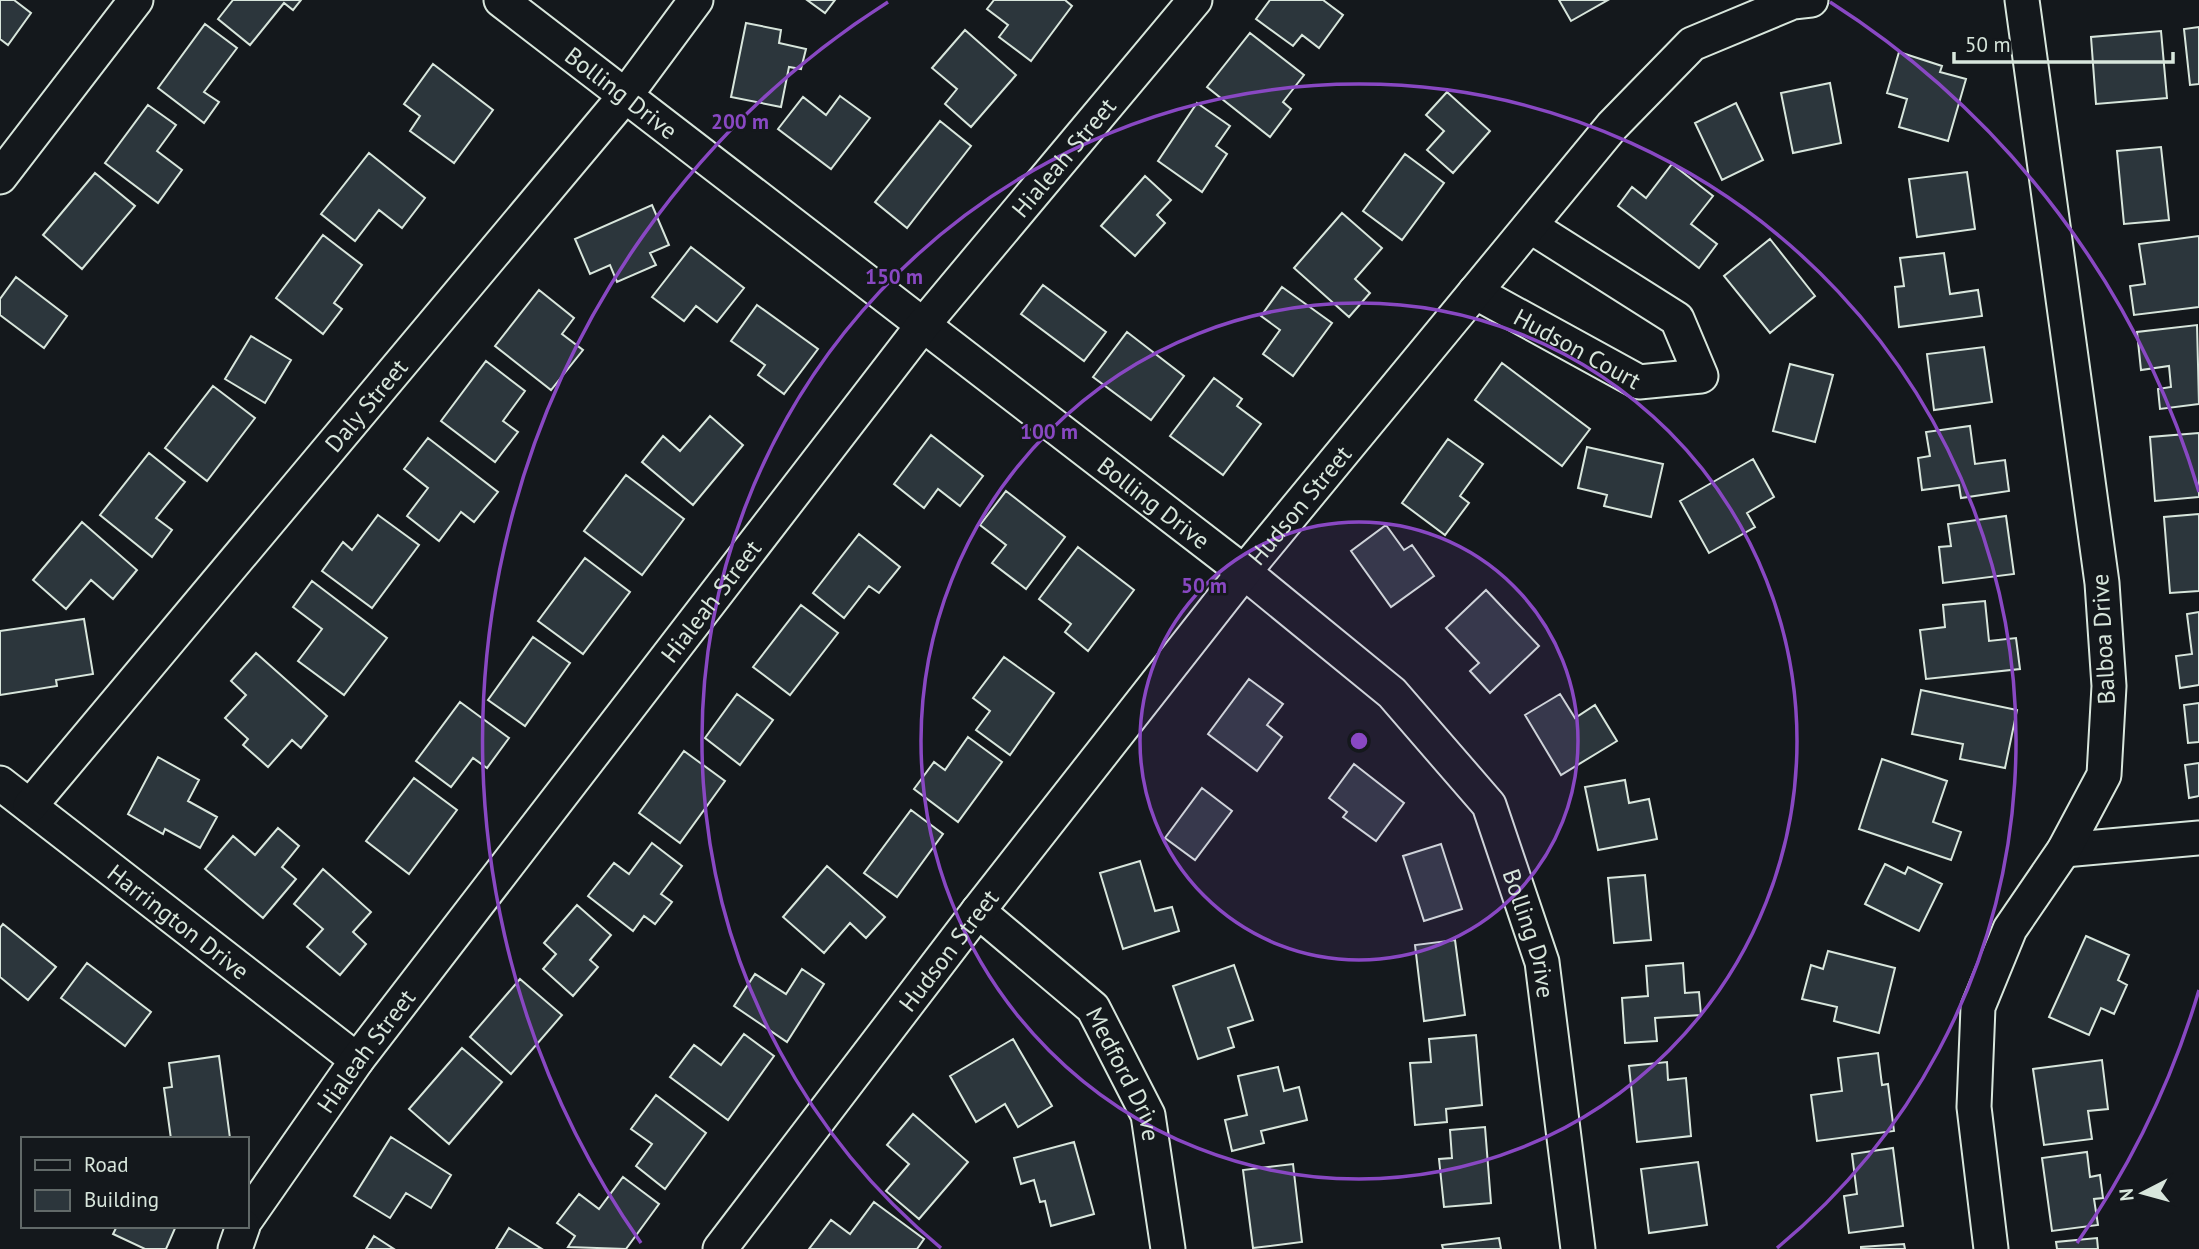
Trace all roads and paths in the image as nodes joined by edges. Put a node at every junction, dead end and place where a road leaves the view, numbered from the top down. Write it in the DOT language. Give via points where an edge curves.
graph roads {
  1 [pos="136,0"];
  2 [pos="501,0"];
  3 [pos="696,0"];
  4 [pos="1195,0"];
  5 [pos="1811,0"];
  6 [pos="2022,0"];
  7 [pos="625,96"];
  8 [pos="0,177"];
  9 [pos="1530,226"];
  10 [pos="1475,292"];
  11 [pos="923,325"];
  12 [pos="1244,572"];
  13 [pos="0,783"];
  14 [pos="30,806"];
  15 [pos="2199,838"];
  16 [pos="2064,850"];
  17 [pos="978,911"];
  18 [pos="357,1060"];
  19 [pos="248,1217"];
  20 [pos="242,1228"];
  21 [pos="236,1249"];
  22 [pos="720,1249"];
  23 [pos="1168,1249"];
  24 [pos="1578,1249"];
  25 [pos="1991,1249"];
  1 -- 8 [label="street"];
  2 -- 7 [label="street, Bolling Drive"];
  3 -- 7 [label="street, Daly Street"];
  4 -- 11 [label="street, Hialeah Street"];
  5 -- 9 [label="street, Hudson Street" via="1793,2 1692,44 1612,127"];
  6 -- 16 [label="street, Balboa Drive" via="2102,583 2109,686 2104,775"];
  7 -- 11 [label="street, Bolling Drive"];
  7 -- 14 [label="street, Daly Street"];
  9 -- 10 [label="street, Hudson Street"];
  9 -- 10 [label="street, Hudson Court" via="1677,319 1701,376 1639,382"];
  10 -- 12 [label="street, Hudson Street"];
  11 -- 12 [label="street, Bolling Drive"];
  11 -- 18 [label="street, Hialeah Street"];
  12 -- 17 [label="street, Hudson Street"];
  12 -- 24 [label="street, Bolling Drive" via="1392,693 1489,805 1542,962"];
  13 -- 14 [label="street, Harrington Drive"];
  14 -- 18 [label="street, Harrington Drive"];
  15 -- 16 [label="street"];
  16 -- 25 [label="street, Balboa Drive" via="2010,929 1978,1007 1973,1107"];
  17 -- 22 [label="street, Hudson Street"];
  17 -- 23 [label="street, Medford Drive" via="1093,1008 1149,1115"];
  18 -- 19 [label="street, Hialeah Street"];
  20 -- 21 [label="street"];
}
